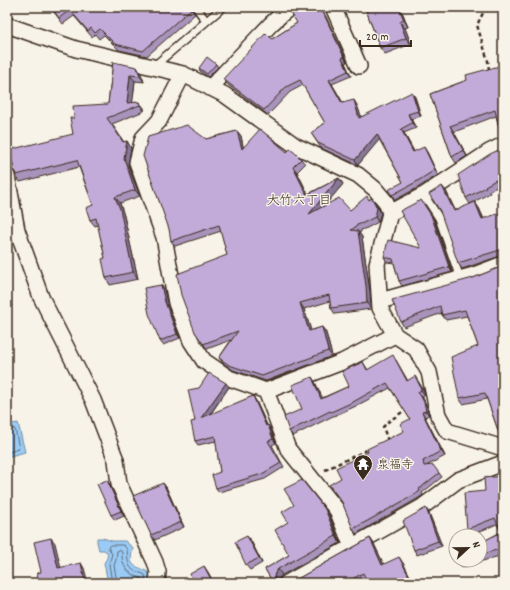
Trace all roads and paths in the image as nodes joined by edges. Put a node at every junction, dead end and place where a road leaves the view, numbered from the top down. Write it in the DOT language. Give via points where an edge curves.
graph roads {
  1 [pos="196,7"];
  2 [pos="223,7"];
  3 [pos="291,7"];
  4 [pos="333,7"];
  5 [pos="486,7"];
  6 [pos="206,21"];
  7 [pos="7,25"];
  8 [pos="359,66"];
  9 [pos="153,67"];
  10 [pos="489,73"];
  11 [pos="183,74"];
  12 [pos="210,88"];
  13 [pos="503,145"];
  14 [pos="7,176"];
  15 [pos="424,195"];
  16 [pos="390,213"];
  17 [pos="503,264"];
  18 [pos="460,278"];
  19 [pos="380,301"];
  20 [pos="394,335"];
  21 [pos="266,391"];
  22 [pos="434,394"];
  23 [pos="388,440"];
  24 [pos="381,444"];
  25 [pos="374,447"];
  26 [pos="390,447"];
  27 [pos="503,448"];
  28 [pos="503,463"];
  29 [pos="311,478"];
  30 [pos="352,547"];
  31 [pos="156,583"];
  32 [pos="289,583"];
  1 -- 6 [label="lane"];
  2 -- 6 [label="lane"];
  3 -- 12 [label="street" via="282,13"];
  4 -- 8 [label="street"];
  5 -- 10 [label="path" via="477,25"];
  6 -- 9 [label="lane"];
  7 -- 9 [label="street" via="76,49"];
  9 -- 11 [label="street"];
  11 -- 12 [label="street"];
  11 -- 21 [label="street" via="159,121 143,138 137,162 164,237 176,303 191,341 204,361 228,378"];
  12 -- 16 [label="street" via="225,95 296,146 358,175 376,188"];
  13 -- 15 [label="street"];
  14 -- 31 [label="street" via="17,230 41,297 92,400 116,460 119,484 155,562 158,572"];
  15 -- 16 [label="street"];
  15 -- 18 [label="lane" via="439,218"];
  16 -- 19 [label="street" via="377,264"];
  17 -- 18 [label="street"];
  18 -- 19 [label="street"];
  19 -- 20 [label="street" via="380,308"];
  20 -- 21 [label="street" via="342,362"];
  20 -- 22 [label="street" via="416,349 429,372"];
  21 -- 29 [label="street" via="288,449"];
  22 -- 23 [label="path" via="412,405 383,427"];
  22 -- 27 [label="street" via="438,415 448,431"];
  23 -- 24 [label="path"];
  23 -- 26 [label="path"];
  25 -- 29 [label="path"];
  28 -- 30 [label="street" via="458,480 422,508"];
  29 -- 30 [label="street" via="337,510"];
  30 -- 32 [label="street"];
}
